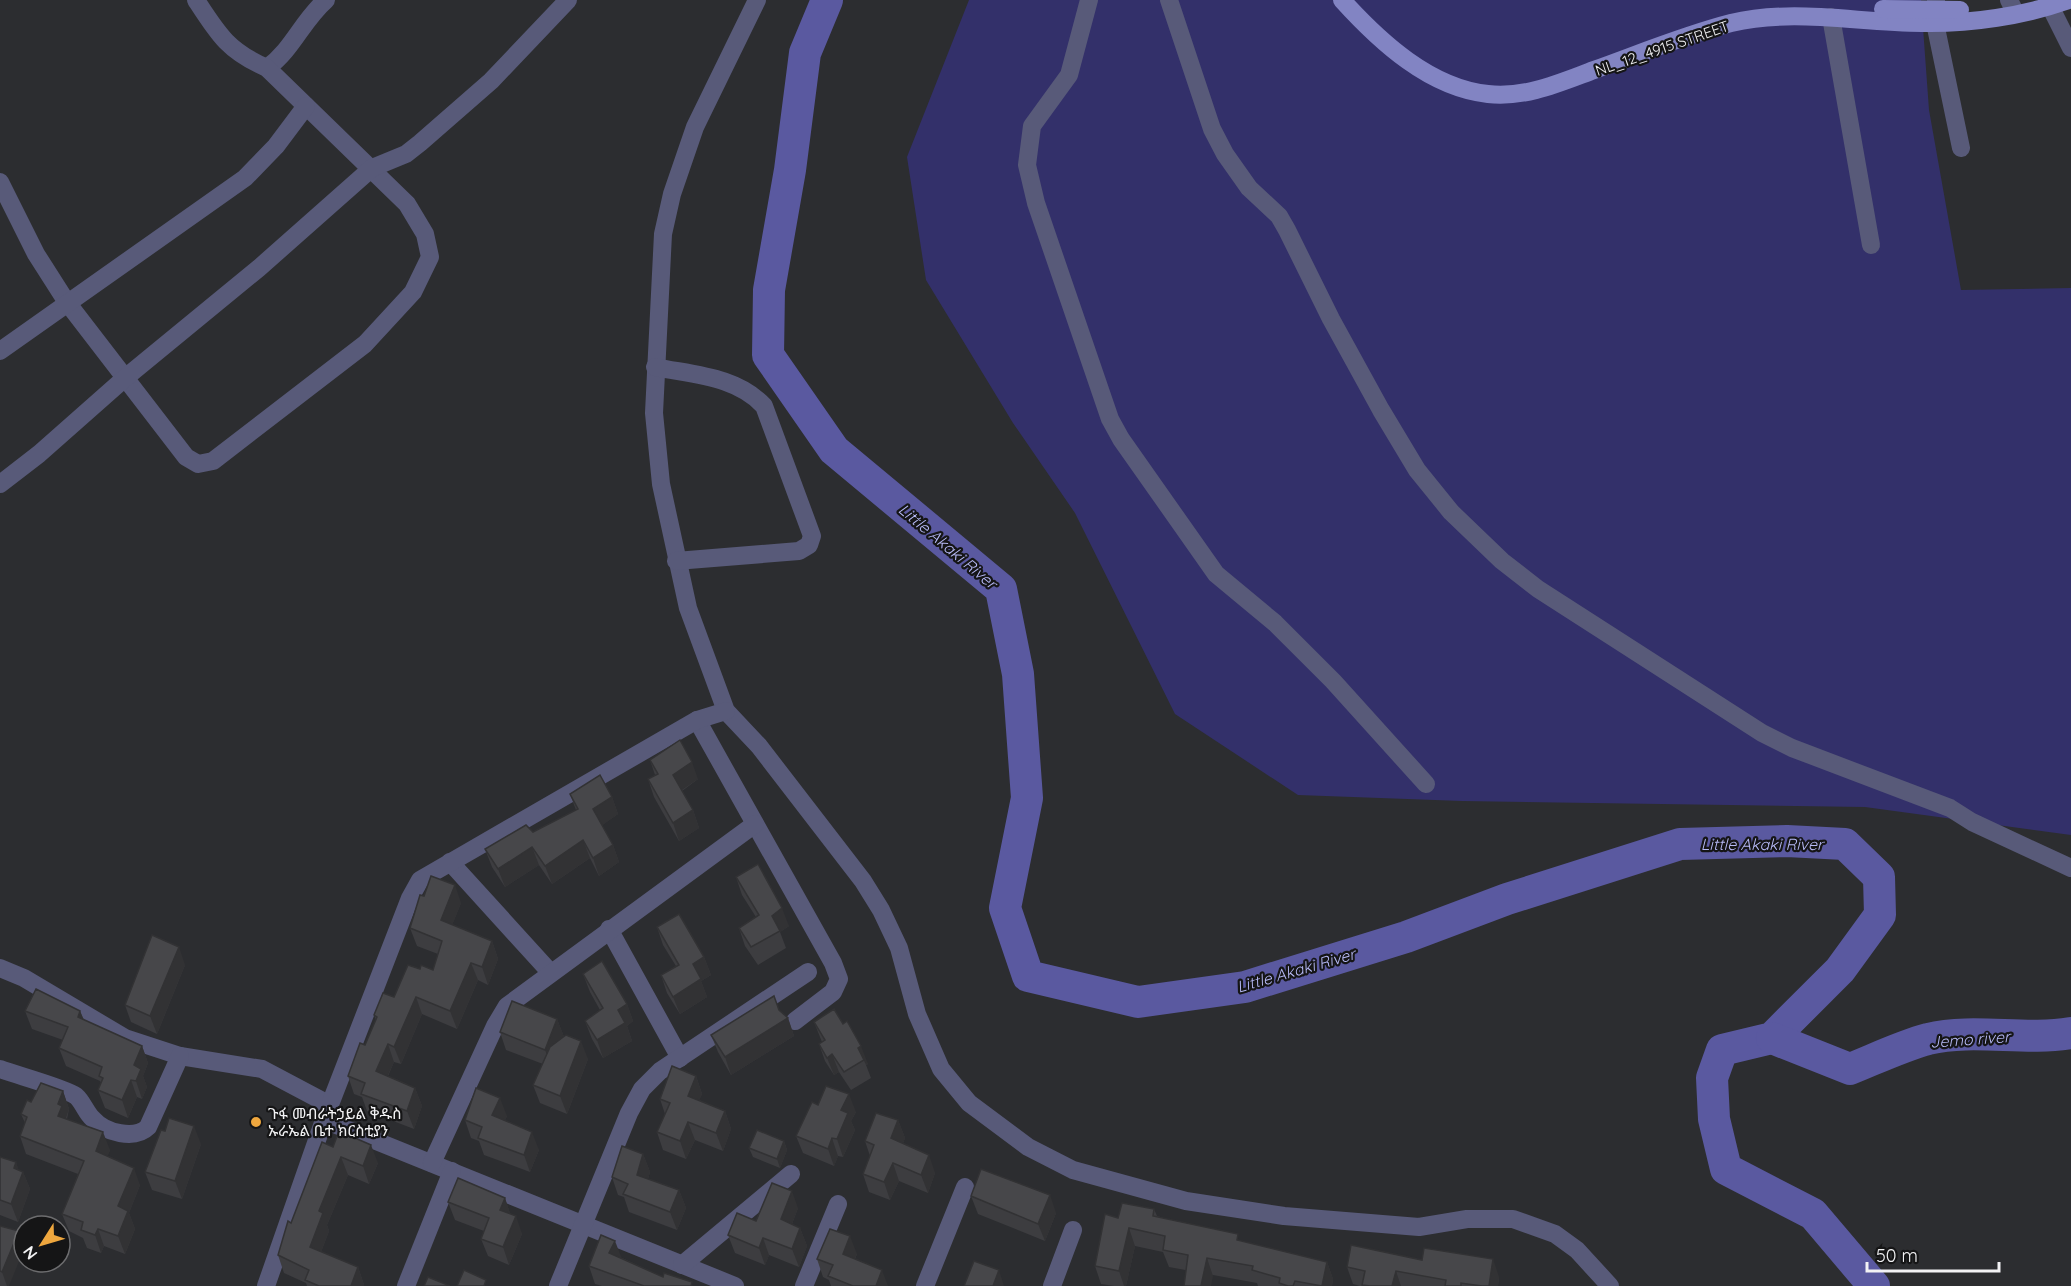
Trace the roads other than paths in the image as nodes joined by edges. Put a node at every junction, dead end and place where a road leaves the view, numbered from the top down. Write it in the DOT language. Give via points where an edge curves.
graph roads {
  1 [pos="196,0"];
  2 [pos="326,0"];
  3 [pos="568,0"];
  4 [pos="757,0"];
  5 [pos="1089,0"];
  6 [pos="1169,0"];
  7 [pos="1342,0"];
  8 [pos="1355,0"];
  9 [pos="2069,0"];
  10 [pos="2049,3"];
  11 [pos="2015,4"];
  12 [pos="1936,11"];
  13 [pos="1830,17"];
  14 [pos="2071,48"];
  15 [pos="267,68"];
  16 [pos="306,106"];
  17 [pos="1961,148"];
  18 [pos="372,168"];
  19 [pos="0,182"];
  20 [pos="7,212"];
  21 [pos="1871,245"];
  22 [pos="66,302"];
  23 [pos="0,351"];
  24 [pos="655,367"];
  25 [pos="125,378"];
  26 [pos="0,484"];
  27 [pos="676,561"];
  28 [pos="726,711"];
  29 [pos="697,720"];
  30 [pos="1426,784"];
  31 [pos="755,824"];
  32 [pos="450,862"];
  33 [pos="2071,868"];
  34 [pos="609,929"];
  35 [pos="0,968"];
  36 [pos="550,972"];
  37 [pos="808,972"];
  38 [pos="795,1021"];
  39 [pos="180,1056"];
  40 [pos="680,1058"];
  41 [pos="0,1069"];
  42 [pos="327,1112"];
  43 [pos="432,1163"];
  44 [pos="452,1171"];
  45 [pos="791,1174"];
  46 [pos="965,1187"];
  47 [pos="838,1204"];
  48 [pos="583,1225"];
  49 [pos="1073,1230"];
  50 [pos="682,1264"];
  51 [pos="266,1286"];
  52 [pos="406,1286"];
  53 [pos="558,1286"];
  54 [pos="735,1286"];
  55 [pos="804,1286"];
  56 [pos="925,1286"];
  57 [pos="1052,1286"];
  58 [pos="1610,1286"];
  1 -- 15 [label="street" via="219,37 247,59"];
  2 -- 15 [label="street" via="308,17 284,55"];
  3 -- 18 [label="street" via="491,81 420,143 406,154"];
  4 -- 24 [label="street" via="695,127 672,194 663,234"];
  5 -- 30 [label="street" via="1069,75 1032,126 1028,165 1036,203 1110,419 1216,574 1275,623 1333,681"];
  6 -- 33 [label="street" via="1212,129 1225,154 1249,188 1279,216 1330,319 1417,470 1451,512 1538,589 1762,733 1950,808"];
  7 -- 13 [label="main road, NL_12_4915 STREET" via="1408,61 1467,90 1510,95 1541,90 1681,38 1731,24 1788,15"];
  8 -- 12 [label="main road, NL_12_4915 STREET" via="1413,53 1466,79 1512,85 1540,81 1708,20 1757,10 1786,7"];
  9 -- 10 [label="main road, NL_12_4915 STREET"];
  10 -- 11 [label="main road, NL_12_4915 STREET"];
  10 -- 14 [label="street"];
  11 -- 12 [label="main road, NL_12_4915 STREET"];
  12 -- 13 [label="main road, NL_12_4915 STREET"];
  12 -- 17 [label="street"];
  13 -- 21 [label="street"];
  15 -- 16 [label="street"];
  16 -- 18 [label="street"];
  16 -- 22 [label="street" via="245,178"];
  18 -- 25 [label="street"];
  18 -- 25 [label="street" via="407,204 425,234 430,257 414,292 365,344 213,461 198,464 186,457"];
  19 -- 20 [label="street"];
  20 -- 22 [label="street"];
  22 -- 23 [label="street"];
  22 -- 25 [label="street"];
  24 -- 27 [label="street" via="654,413 661,484"];
  24 -- 27 [label="street" via="735,383 751,392 764,406 812,536 809,545 799,551"];
  25 -- 26 [label="street"];
  27 -- 28 [label="street" via="688,608"];
  28 -- 29 [label="street"];
  28 -- 58 [label="street" via="759,746 881,910 899,948 917,1014 941,1069 969,1103 1028,1147 1073,1170 1186,1201 1284,1216 1419,1227 1467,1219 1513,1219 1555,1234 1577,1250"];
  29 -- 31 [label="street"];
  29 -- 32 [label="street"];
  31 -- 34 [label="street"];
  31 -- 38 [label="street" via="833,963 838,980 833,992"];
  32 -- 36 [label="street"];
  32 -- 42 [label="street" via="420,880 410,898"];
  34 -- 36 [label="street"];
  34 -- 40 [label="street"];
  35 -- 39 [label="street" via="24,978 125,1038"];
  36 -- 43 [label="street" via="507,1006"];
  37 -- 40 [label="street"];
  39 -- 41 [label="street" via="148,1127 133,1135 94,1121 75,1096"];
  39 -- 42 [label="street" via="262,1069"];
  40 -- 48 [label="street" via="642,1089"];
  42 -- 43 [label="street" via="387,1147"];
  42 -- 51 [label="street"];
  43 -- 44 [label="street"];
  44 -- 48 [label="street"];
  44 -- 52 [label="street"];
  45 -- 50 [label="street"];
  46 -- 56 [label="street"];
  47 -- 55 [label="street"];
  48 -- 50 [label="street"];
  48 -- 53 [label="street"];
  49 -- 57 [label="street"];
  50 -- 54 [label="street"];
}
